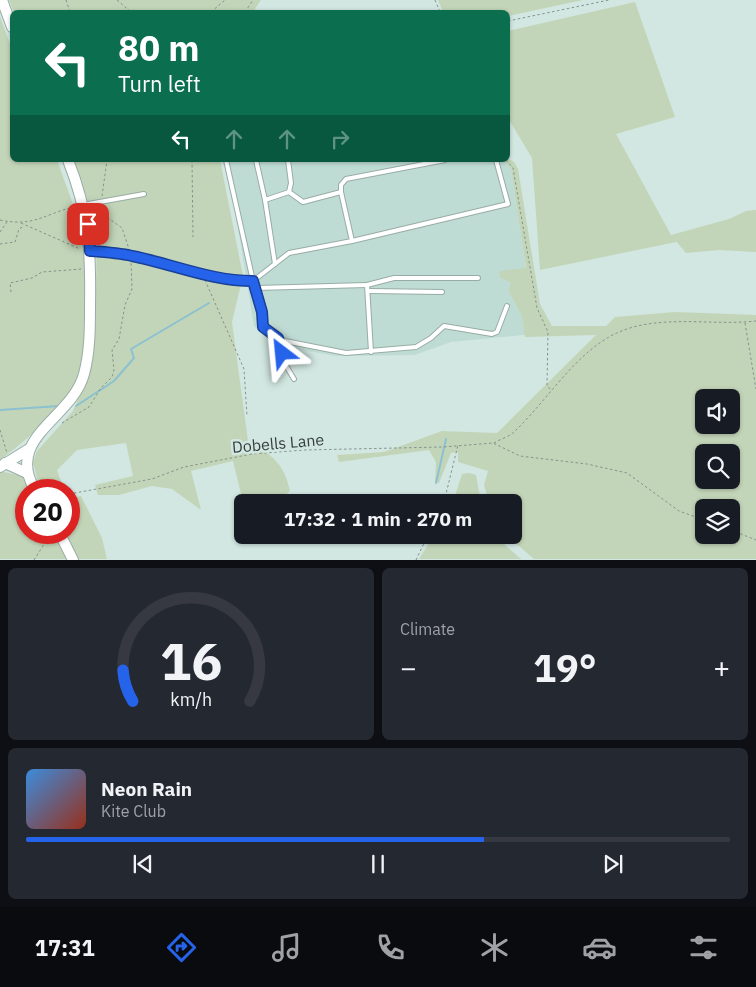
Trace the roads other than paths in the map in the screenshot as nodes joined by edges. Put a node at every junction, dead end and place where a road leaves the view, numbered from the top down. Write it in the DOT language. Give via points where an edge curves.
graph roads {
  1 [pos="2,0"];
  2 [pos="10,22"];
  3 [pos="69,162"];
  4 [pos="226,162"];
  5 [pos="256,162"];
  6 [pos="288,162"];
  7 [pos="435,162"];
  8 [pos="497,162"];
  9 [pos="289,192"];
  10 [pos="341,192"];
  11 [pos="144,194"];
  12 [pos="265,200"];
  13 [pos="83,205"];
  14 [pos="352,240"];
  15 [pos="90,251"];
  16 [pos="275,264"];
  17 [pos="478,278"];
  18 [pos="253,281"];
  19 [pos="368,285"];
  20 [pos="256,288"];
  21 [pos="368,291"];
  22 [pos="442,292"];
  23 [pos="507,306"];
  24 [pos="278,338"];
  25 [pos="370,352"];
  26 [pos="294,379"];
  27 [pos="29,449"];
  28 [pos="4,461"];
  29 [pos="27,473"];
  30 [pos="30,479"];
  31 [pos="64,544"];
  32 [pos="73,560"];
  1 -- 2 [label="street"];
  3 -- 13 [label="street"];
  4 -- 18 [label="lane"];
  5 -- 12 [label="lane"];
  6 -- 9 [label="lane"];
  7 -- 10 [label="lane" via="346,179 341,185"];
  8 -- 14 [label="lane" via="508,204"];
  9 -- 10 [label="lane" via="303,202"];
  9 -- 12 [label="lane"];
  10 -- 14 [label="lane"];
  11 -- 13 [label="lane"];
  12 -- 16 [label="lane"];
  13 -- 15 [label="street"];
  14 -- 16 [label="lane" via="290,253"];
  15 -- 18 [label="lane" via="131,255 204,275"];
  15 -- 27 [label="street" via="90,320 84,373 76,392"];
  16 -- 18 [label="lane"];
  17 -- 19 [label="lane" via="394,278"];
  18 -- 20 [label="lane"];
  19 -- 20 [label="lane"];
  19 -- 21 [label="lane"];
  20 -- 24 [label="lane" via="263,327"];
  21 -- 22 [label="lane"];
  21 -- 25 [label="lane"];
  23 -- 25 [label="lane" via="497,332 492,334 444,326 416,347"];
  24 -- 25 [label="lane" via="317,349"];
  24 -- 26 [label="lane" via="284,364"];
  27 -- 28 [label="street"];
  27 -- 29 [label="street"];
  28 -- 29 [label="street"];
  29 -- 30 [label="street"];
  31 -- 32 [label="street"];
}
